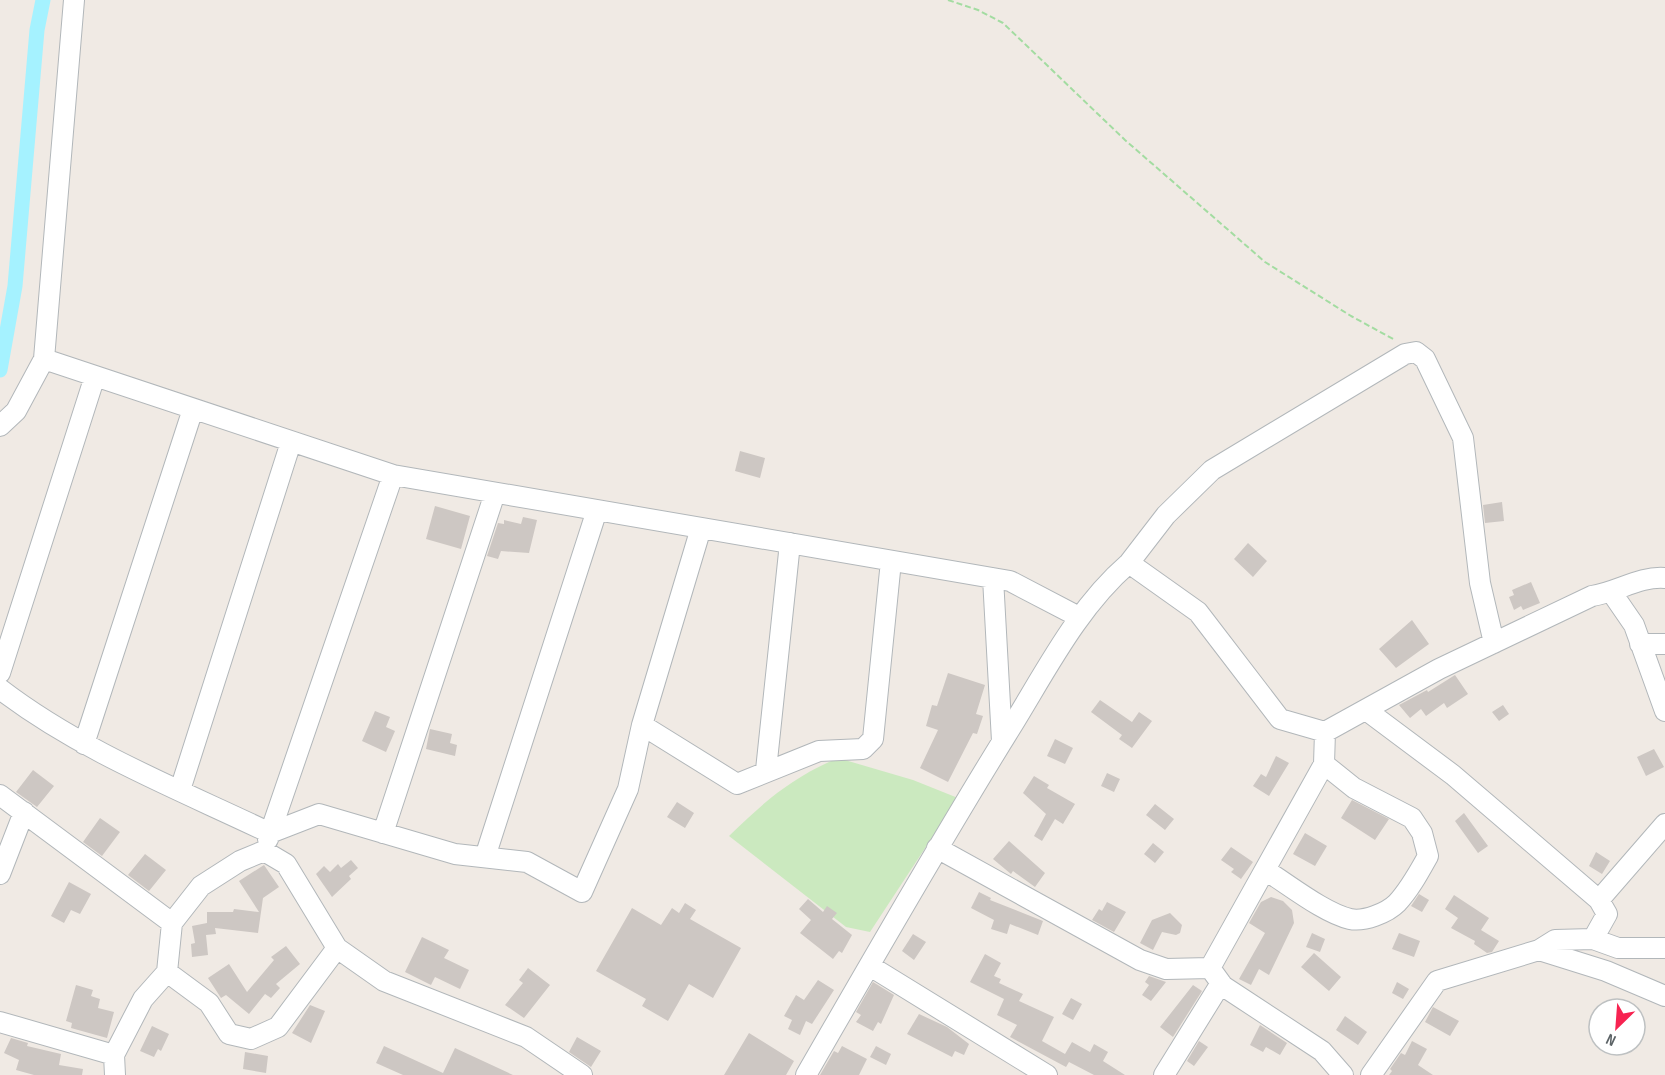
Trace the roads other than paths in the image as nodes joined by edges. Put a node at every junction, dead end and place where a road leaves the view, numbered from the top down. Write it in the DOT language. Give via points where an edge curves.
graph roads {
  1 [pos="74,0"];
  2 [pos="44,359"];
  3 [pos="96,376"];
  4 [pos="193,409"];
  5 [pos="0,426"];
  6 [pos="291,442"];
  7 [pos="393,476"];
  8 [pos="495,493"];
  9 [pos="597,510"];
  10 [pos="701,528"];
  11 [pos="790,543"];
  12 [pos="891,561"];
  13 [pos="1130,563"];
  14 [pos="993,578"];
  15 [pos="1665,578"];
  16 [pos="1612,593"];
  17 [pos="1080,616"];
  18 [pos="1494,643"];
  19 [pos="1640,644"];
  20 [pos="1665,644"];
  21 [pos="0,673"];
  22 [pos="0,689"];
  23 [pos="1366,710"];
  24 [pos="1665,711"];
  25 [pos="642,725"];
  26 [pos="1325,732"];
  27 [pos="1002,741"];
  28 [pos="84,744"];
  29 [pos="1324,764"];
  30 [pos="766,770"];
  31 [pos="180,790"];
  32 [pos="0,795"];
  33 [pos="24,812"];
  34 [pos="1665,825"];
  35 [pos="383,833"];
  36 [pos="267,842"];
  37 [pos="937,848"];
  38 [pos="485,857"];
  39 [pos="1265,870"];
  40 [pos="0,874"];
  41 [pos="1599,900"];
  42 [pos="172,923"];
  43 [pos="1593,939"];
  44 [pos="337,948"];
  45 [pos="1665,948"];
  46 [pos="1539,950"];
  47 [pos="870,966"];
  48 [pos="167,972"];
  49 [pos="1216,975"];
  50 [pos="1665,996"];
  51 [pos="0,1022"];
  52 [pos="114,1065"];
  53 [pos="582,1075"];
  54 [pos="806,1075"];
  55 [pos="1047,1075"];
  56 [pos="1164,1075"];
  57 [pos="1343,1075"];
  58 [pos="1371,1075"];
  1 -- 2 [label="street"];
  2 -- 3 [label="street"];
  2 -- 5 [label="street" via="16,411"];
  3 -- 4 [label="street"];
  3 -- 21 [label="street"];
  4 -- 6 [label="street"];
  4 -- 28 [label="street"];
  6 -- 7 [label="street"];
  6 -- 31 [label="street"];
  7 -- 8 [label="street"];
  7 -- 36 [label="street"];
  8 -- 9 [label="street"];
  8 -- 35 [label="street"];
  9 -- 10 [label="street"];
  9 -- 38 [label="street"];
  10 -- 11 [label="street"];
  10 -- 25 [label="street"];
  11 -- 12 [label="street"];
  11 -- 30 [label="street"];
  12 -- 14 [label="street"];
  12 -- 30 [label="street" via="873,739 862,749 819,751"];
  13 -- 17 [label="street"];
  13 -- 18 [label="street" via="1166,515 1212,470 1405,354 1416,352 1425,359 1463,438 1480,583"];
  13 -- 26 [label="street" via="1198,612 1280,720"];
  14 -- 17 [label="street" via="1010,581"];
  14 -- 27 [label="street"];
  15 -- 16 [label="street" via="1648,577"];
  16 -- 18 [label="street" via="1592,596"];
  16 -- 19 [label="street" via="1634,625"];
  17 -- 27 [label="street"];
  18 -- 23 [label="street"];
  19 -- 20 [label="street"];
  19 -- 24 [label="street"];
  22 -- 28 [label="street" via="34,715"];
  23 -- 26 [label="street"];
  23 -- 41 [label="street" via="1453,775"];
  25 -- 30 [label="street" via="737,784"];
  25 -- 38 [label="street" via="628,789 582,892 527,862"];
  26 -- 29 [label="street"];
  27 -- 37 [label="street"];
  28 -- 31 [label="street"];
  29 -- 39 [label="street"];
  29 -- 39 [label="street" via="1354,788 1412,818 1422,833 1428,856 1395,905 1374,916 1350,919"];
  31 -- 36 [label="street"];
  32 -- 33 [label="street"];
  33 -- 40 [label="street"];
  33 -- 42 [label="street"];
  34 -- 41 [label="street"];
  35 -- 36 [label="street" via="319,814"];
  35 -- 38 [label="street" via="454,854"];
  36 -- 42 [label="street" via="201,886"];
  36 -- 44 [label="street" via="286,864"];
  37 -- 47 [label="street"];
  37 -- 49 [label="street" via="1140,960 1166,969"];
  39 -- 49 [label="street"];
  41 -- 43 [label="street" via="1607,914"];
  42 -- 48 [label="street"];
  43 -- 45 [label="street" via="1618,948"];
  43 -- 46 [label="street" via="1555,940"];
  44 -- 48 [label="street" via="278,1027 251,1039 229,1034 209,1004"];
  44 -- 53 [label="street" via="384,981 526,1037"];
  46 -- 50 [label="street" via="1606,970"];
  46 -- 58 [label="street" via="1437,981"];
  47 -- 54 [label="street"];
  47 -- 55 [label="street"];
  48 -- 52 [label="street" via="143,999"];
  49 -- 56 [label="street"];
  49 -- 57 [label="street" via="1322,1051"];
  51 -- 52 [label="street"];
}
